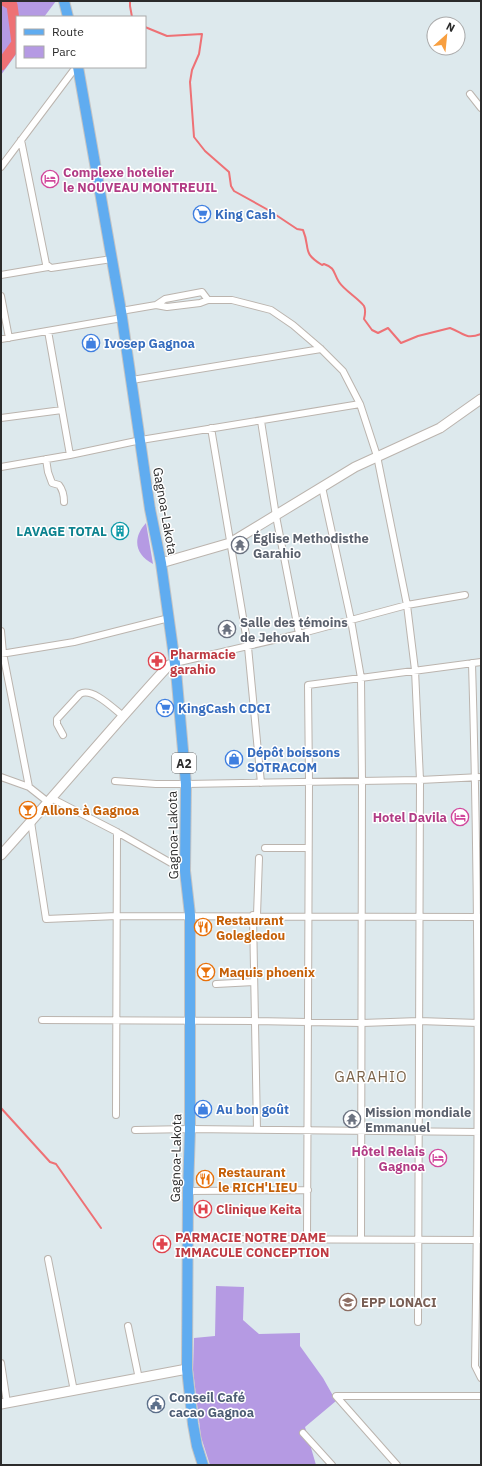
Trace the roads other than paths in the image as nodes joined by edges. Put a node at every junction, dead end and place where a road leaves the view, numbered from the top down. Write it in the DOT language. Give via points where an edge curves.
graph roads {
  1 [pos="64,1"];
  2 [pos="68,16"];
  3 [pos="76,68"];
  4 [pos="77,68"];
  5 [pos="470,94"];
  6 [pos="481,108"];
  7 [pos="21,140"];
  8 [pos="1,167"];
  9 [pos="112,259"];
  10 [pos="48,267"];
  11 [pos="1,275"];
  12 [pos="1,296"];
  13 [pos="208,300"];
  14 [pos="156,305"];
  15 [pos="121,315"];
  16 [pos="48,331"];
  17 [pos="9,338"];
  18 [pos="1,339"];
  19 [pos="321,349"];
  20 [pos="132,380"];
  21 [pos="481,399"];
  22 [pos="360,404"];
  23 [pos="62,410"];
  24 [pos="1,418"];
  25 [pos="261,421"];
  26 [pos="211,428"];
  27 [pos="141,440"];
  28 [pos="70,455"];
  29 [pos="377,456"];
  30 [pos="46,459"];
  31 [pos="1,468"];
  32 [pos="322,487"];
  33 [pos="64,502"];
  34 [pos="276,516"];
  35 [pos="230,543"];
  36 [pos="161,563"];
  37 [pos="465,595"];
  38 [pos="407,605"];
  39 [pos="169,618"];
  40 [pos="351,620"];
  41 [pos="1,630"];
  42 [pos="299,634"];
  43 [pos="248,647"];
  44 [pos="2,653"];
  45 [pos="481,662"];
  46 [pos="175,663"];
  47 [pos="472,663"];
  48 [pos="415,670"];
  49 [pos="361,678"];
  50 [pos="123,716"];
  51 [pos="64,735"];
  52 [pos="1,777"];
  53 [pos="478,777"];
  54 [pos="420,780"];
  55 [pos="115,781"];
  56 [pos="362,781"];
  57 [pos="309,782"];
  58 [pos="261,783"];
  59 [pos="186,784"];
  60 [pos="29,787"];
  61 [pos="50,800"];
  62 [pos="31,822"];
  63 [pos="117,832"];
  64 [pos="265,848"];
  65 [pos="308,848"];
  66 [pos="1,854"];
  67 [pos="259,858"];
  68 [pos="186,871"];
  69 [pos="190,915"];
  70 [pos="255,915"];
  71 [pos="308,915"];
  72 [pos="117,916"];
  73 [pos="362,916"];
  74 [pos="419,916"];
  75 [pos="479,917"];
  76 [pos="254,982"];
  77 [pos="216,984"];
  78 [pos="42,1020"];
  79 [pos="117,1020"];
  80 [pos="189,1020"];
  81 [pos="254,1021"];
  82 [pos="419,1021"];
  83 [pos="308,1022"];
  84 [pos="362,1023"];
  85 [pos="478,1023"];
  86 [pos="116,1115"];
  87 [pos="190,1129"];
  88 [pos="135,1130"];
  89 [pos="257,1130"];
  90 [pos="308,1130"];
  91 [pos="361,1131"];
  92 [pos="418,1131"];
  93 [pos="479,1132"];
  94 [pos="308,1190"];
  95 [pos="188,1191"];
  96 [pos="188,1239"];
  97 [pos="307,1239"];
  98 [pos="361,1239"];
  99 [pos="418,1240"];
  100 [pos="479,1240"];
  101 [pos="48,1259"];
  102 [pos="418,1322"];
  103 [pos="128,1326"];
  104 [pos="1,1363"];
  105 [pos="187,1369"];
  106 [pos="481,1378"];
  107 [pos="139,1379"];
  108 [pos="74,1391"];
  109 [pos="481,1396"];
  110 [pos="4,1403"];
  111 [pos="303,1433"];
  112 [pos="203,1465"];
  113 [pos="332,1465"];
  114 [pos="397,1465"];
  1 -- 2 [label="main road"];
  3 -- 7 [label="street"];
  4 -- 9 [label="main road, Gagnoa-Lakota / A2"];
  5 -- 6 [label="street"];
  7 -- 8 [label="street"];
  7 -- 10 [label="street"];
  9 -- 10 [label="street"];
  9 -- 15 [label="main road, Gagnoa-Lakota / A2"];
  10 -- 11 [label="street"];
  12 -- 17 [label="street"];
  13 -- 14 [label="street" via="174,306"];
  13 -- 14 [label="street" via="202,292 165,299"];
  13 -- 19 [label="street" via="232,300 271,310"];
  14 -- 15 [label="street"];
  15 -- 16 [label="street"];
  15 -- 20 [label="main road, Gagnoa-Lakota / A2"];
  16 -- 17 [label="street"];
  16 -- 23 [label="street"];
  17 -- 18 [label="street"];
  19 -- 20 [label="street"];
  19 -- 22 [label="street" via="343,371"];
  20 -- 27 [label="main road, Gagnoa-Lakota / A2"];
  21 -- 29 [label="street" via="440,428"];
  22 -- 25 [label="street"];
  22 -- 29 [label="street"];
  23 -- 24 [label="street"];
  23 -- 28 [label="street"];
  25 -- 26 [label="street"];
  25 -- 34 [label="street"];
  26 -- 27 [label="street"];
  26 -- 35 [label="street"];
  27 -- 28 [label="street"];
  27 -- 36 [label="main road, Gagnoa-Lakota / A2" via="150,509"];
  28 -- 30 [label="street"];
  29 -- 32 [label="street"];
  29 -- 38 [label="street"];
  30 -- 31 [label="street"];
  30 -- 33 [label="street" via="49,477 53,484 60,485"];
  32 -- 34 [label="street"];
  32 -- 40 [label="street"];
  34 -- 35 [label="street"];
  34 -- 42 [label="street"];
  35 -- 36 [label="street"];
  35 -- 43 [label="street"];
  36 -- 39 [label="main road, Gagnoa-Lakota / A2"];
  37 -- 38 [label="street"];
  38 -- 40 [label="street"];
  38 -- 48 [label="street"];
  39 -- 44 [label="street" via="74,642"];
  39 -- 46 [label="main road, Gagnoa-Lakota / A2"];
  40 -- 42 [label="street"];
  40 -- 49 [label="street"];
  41 -- 44 [label="street"];
  42 -- 43 [label="street"];
  43 -- 46 [label="street"];
  43 -- 58 [label="street"];
  44 -- 60 [label="street"];
  45 -- 47 [label="street"];
  46 -- 50 [label="street" via="169,665"];
  46 -- 59 [label="main road, Gagnoa-Lakota / A2"];
  47 -- 48 [label="street"];
  47 -- 53 [label="street"];
  48 -- 49 [label="street"];
  48 -- 54 [label="street"];
  49 -- 56 [label="street"];
  49 -- 57 [label="street" via="308,684"];
  50 -- 51 [label="street" via="97,696 84,691 58,719 58,728"];
  50 -- 61 [label="street"];
  52 -- 60 [label="street"];
  53 -- 54 [label="street"];
  53 -- 75 [label="street"];
  54 -- 56 [label="street"];
  54 -- 74 [label="street"];
  55 -- 59 [label="street"];
  56 -- 57 [label="street"];
  56 -- 73 [label="street"];
  57 -- 58 [label="street"];
  57 -- 65 [label="street"];
  58 -- 59 [label="street"];
  59 -- 68 [label="main road, Gagnoa-Lakota / A2"];
  60 -- 61 [label="street"];
  61 -- 62 [label="street"];
  61 -- 63 [label="street"];
  62 -- 66 [label="street"];
  62 -- 72 [label="street" via="46,919"];
  63 -- 68 [label="street"];
  63 -- 72 [label="street"];
  64 -- 65 [label="street"];
  65 -- 71 [label="street"];
  67 -- 70 [label="street"];
  68 -- 69 [label="main road, Gagnoa-Lakota / A2"];
  69 -- 70 [label="street"];
  69 -- 72 [label="street"];
  69 -- 80 [label="main road, Gagnoa-Lakota / A2"];
  70 -- 71 [label="street"];
  70 -- 76 [label="street"];
  71 -- 73 [label="street"];
  71 -- 83 [label="street"];
  72 -- 79 [label="street"];
  73 -- 74 [label="street"];
  73 -- 84 [label="street"];
  74 -- 75 [label="street"];
  74 -- 82 [label="street"];
  75 -- 85 [label="street"];
  76 -- 77 [label="street"];
  76 -- 81 [label="street"];
  78 -- 79 [label="street"];
  79 -- 80 [label="street"];
  79 -- 86 [label="street"];
  80 -- 81 [label="street"];
  80 -- 87 [label="main road, Gagnoa-Lakota / A2"];
  81 -- 83 [label="street"];
  81 -- 89 [label="street"];
  82 -- 84 [label="street"];
  82 -- 85 [label="street"];
  82 -- 92 [label="street"];
  83 -- 84 [label="street"];
  83 -- 90 [label="street"];
  84 -- 91 [label="street"];
  85 -- 93 [label="street"];
  87 -- 88 [label="street"];
  87 -- 89 [label="street"];
  87 -- 95 [label="main road, Gagnoa-Lakota / A2"];
  89 -- 90 [label="street"];
  90 -- 91 [label="street"];
  90 -- 94 [label="street"];
  91 -- 92 [label="street"];
  91 -- 98 [label="street"];
  92 -- 93 [label="street"];
  92 -- 99 [label="street"];
  93 -- 100 [label="street"];
  94 -- 95 [label="street"];
  94 -- 97 [label="street"];
  95 -- 96 [label="main road, Gagnoa-Lakota / A2"];
  96 -- 97 [label="street"];
  96 -- 105 [label="main road, Gagnoa-Lakota / A2"];
  97 -- 98 [label="street"];
  98 -- 99 [label="street"];
  99 -- 100 [label="street"];
  99 -- 102 [label="street"];
  100 -- 106 [label="street" via="475,1366"];
  101 -- 108 [label="street"];
  103 -- 107 [label="street"];
  104 -- 110 [label="street"];
  105 -- 107 [label="street"];
  105 -- 112 [label="main road, Gagnoa-Lakota / A2" via="194,1431"];
  107 -- 108 [label="street"];
  108 -- 110 [label="street"];
  109 -- 114 [label="street" via="336,1396"];
  111 -- 113 [label="street"];
}
